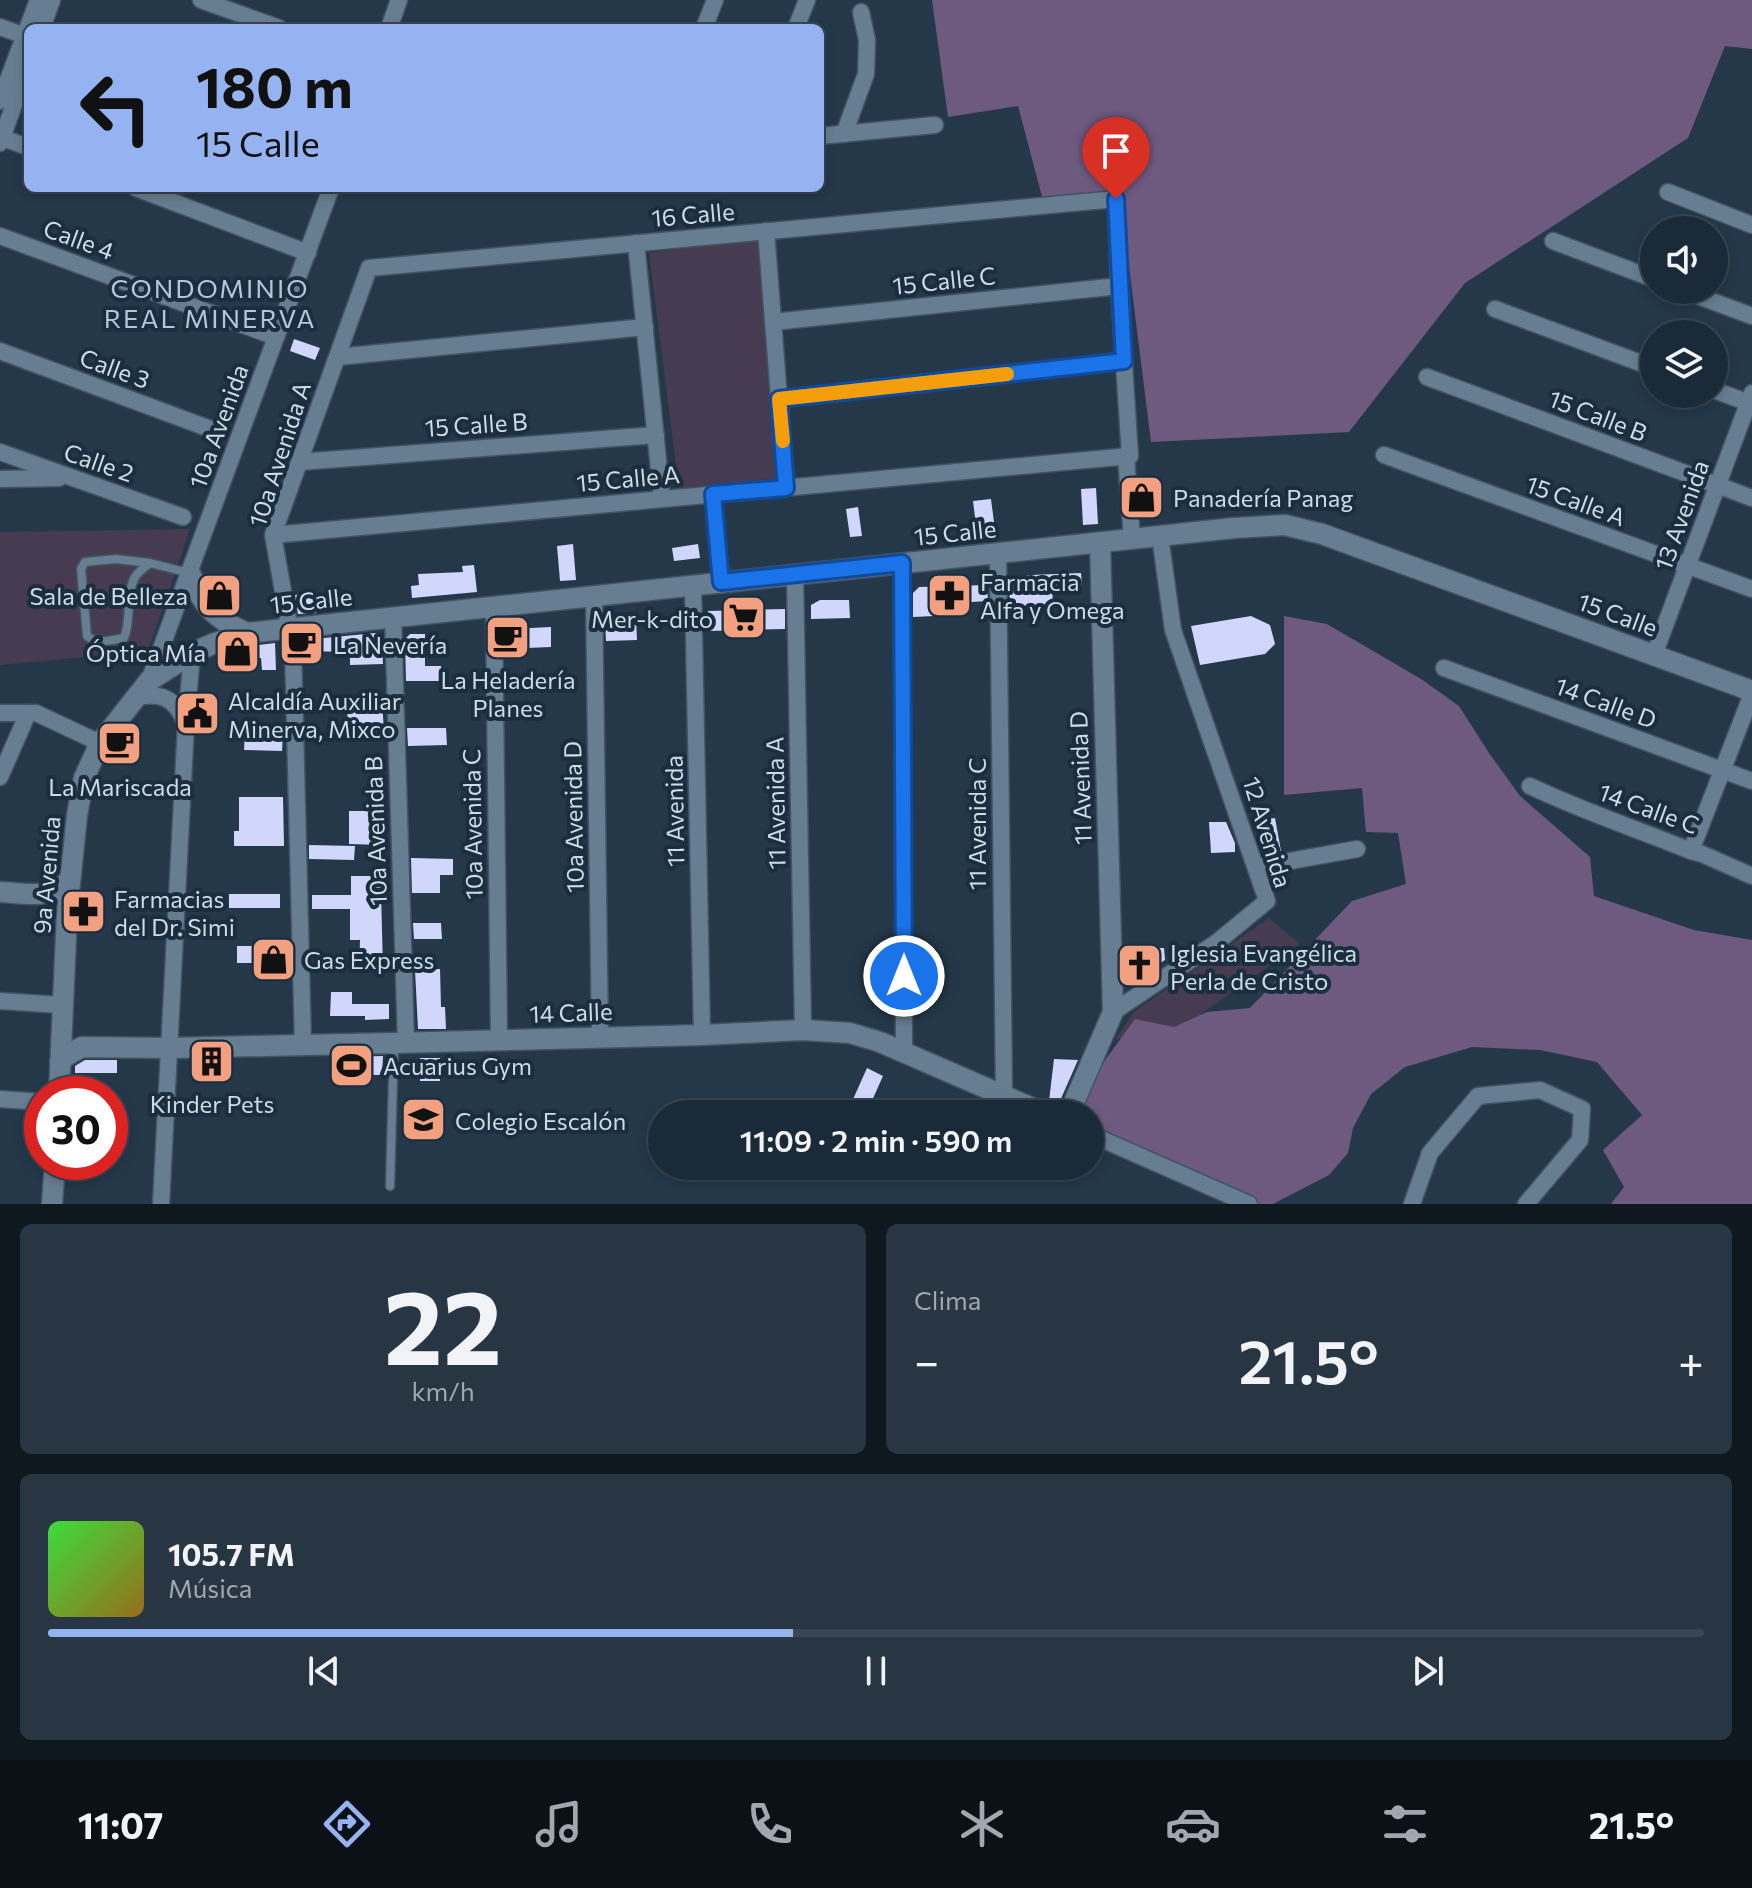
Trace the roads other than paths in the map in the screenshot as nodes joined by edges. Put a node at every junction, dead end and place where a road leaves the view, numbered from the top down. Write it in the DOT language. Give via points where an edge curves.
graph roads {
  1 [pos="38,0"];
  2 [pos="52,0"];
  3 [pos="201,0"];
  4 [pos="399,0"];
  5 [pos="715,0"];
  6 [pos="807,0"];
  7 [pos="861,12"];
  8 [pos="30,24"];
  9 [pos="43,24"];
  10 [pos="268,24"];
  11 [pos="390,24"];
  12 [pos="706,24"];
  13 [pos="798,24"];
  14 [pos="0,27"];
  15 [pos="24,36"];
  16 [pos="24,42"];
  17 [pos="24,78"];
  18 [pos="0,101"];
  19 [pos="935,125"];
  20 [pos="844,134"];
  21 [pos="824,136"];
  22 [pos="1,139"];
  23 [pos="24,146"];
  24 [pos="147,192"];
  25 [pos="330,192"];
  26 [pos="1668,192"];
  27 [pos="1752,225"];
  28 [pos="766,231"];
  29 [pos="0,236"];
  30 [pos="1553,241"];
  31 [pos="636,243"];
  32 [pos="0,248"];
  33 [pos="308,253"];
  34 [pos="369,268"];
  35 [pos="1640,274"];
  36 [pos="1119,286"];
  37 [pos="1720,304"];
  38 [pos="1495,309"];
  39 [pos="1752,316"];
  40 [pos="773,322"];
  41 [pos="645,327"];
  42 [pos="274,342"];
  43 [pos="0,351"];
  44 [pos="337,357"];
  45 [pos="1124,361"];
  46 [pos="1640,363"];
  47 [pos="1427,377"];
  48 [pos="1728,393"];
  49 [pos="779,399"];
  50 [pos="1751,399"];
  51 [pos="213,430"];
  52 [pos="656,435"];
  53 [pos="0,452"];
  54 [pos="1384,455"];
  55 [pos="1128,456"];
  56 [pos="299,462"];
  57 [pos="68,477"];
  58 [pos="0,479"];
  59 [pos="1717,485"];
  60 [pos="786,488"];
  61 [pos="713,494"];
  62 [pos="1752,498"];
  63 [pos="662,499"];
  64 [pos="183,517"];
  65 [pos="273,535"];
  66 [pos="1160,536"];
  67 [pos="1132,539"];
  68 [pos="1100,543"];
  69 [pos="998,553"];
  70 [pos="150,563"];
  71 [pos="902,563"];
  72 [pos="1688,566"];
  73 [pos="190,573"];
  74 [pos="795,575"];
  75 [pos="721,582"];
  76 [pos="693,585"];
  77 [pos="1752,589"];
  78 [pos="594,596"];
  79 [pos="494,607"];
  80 [pos="393,617"];
  81 [pos="289,629"];
  82 [pos="247,633"];
  83 [pos="192,653"];
  84 [pos="1654,655"];
  85 [pos="1444,668"];
  86 [pos="149,681"];
  87 [pos="1752,693"];
  88 [pos="135,698"];
  89 [pos="0,713"];
  90 [pos="28,713"];
  91 [pos="186,724"];
  92 [pos="100,743"];
  93 [pos="1722,770"];
  94 [pos="0,777"];
  95 [pos="1752,781"];
  96 [pos="1530,786"];
  97 [pos="1357,849"];
  98 [pos="1691,851"];
  99 [pos="1256,867"];
  100 [pos="1752,876"];
  101 [pos="69,880"];
  102 [pos="0,892"];
  103 [pos="51,894"];
  104 [pos="67,913"];
  105 [pos="0,1001"];
  106 [pos="62,1005"];
  107 [pos="1113,1012"];
  108 [pos="803,1030"];
  109 [pos="62,1032"];
  110 [pos="702,1035"];
  111 [pos="600,1038"];
  112 [pos="499,1040"];
  113 [pos="400,1043"];
  114 [pos="303,1045"];
  115 [pos="82,1047"];
  116 [pos="170,1048"];
  117 [pos="904,1052"];
  118 [pos="60,1062"];
  119 [pos="60,1076"];
  120 [pos="1004,1095"];
  121 [pos="0,1099"];
  122 [pos="1015,1100"];
  123 [pos="1075,1100"];
  124 [pos="24,1101"];
  125 [pos="1104,1140"];
  126 [pos="54,1180"];
  127 [pos="390,1186"];
  128 [pos="52,1204"];
  129 [pos="161,1204"];
  130 [pos="1249,1204"];
  131 [pos="1412,1204"];
  132 [pos="1526,1204"];
  1 -- 8 [label="street"];
  2 -- 9 [label="street"];
  3 -- 10 [label="street"];
  4 -- 11 [label="street"];
  5 -- 12 [label="street"];
  6 -- 13 [label="street"];
  7 -- 20 [label="street" via="866,74"];
  14 -- 15 [label="street"];
  16 -- 18 [label="street"];
  17 -- 22 [label="street"];
  19 -- 20 [label="street"];
  20 -- 21 [label="street"];
  22 -- 23 [label="street"];
  24 -- 33 [label="street"];
  25 -- 33 [label="street, 10a Avenida"];
  26 -- 27 [label="street"];
  28 -- 31 [label="street, 16 Calle"];
  28 -- 36 [label="street, 16 Calle" via="1116,199"];
  28 -- 40 [label="street"];
  29 -- 42 [label="street, Calle 4"];
  30 -- 35 [label="street"];
  31 -- 34 [label="street, 16 Calle"];
  31 -- 41 [label="street"];
  32 -- 42 [label="street, Calle 4"];
  33 -- 42 [label="street, 10a Avenida"];
  34 -- 44 [label="street, 10a Avenida A"];
  36 -- 40 [label="street, 15 Calle C"];
  36 -- 45 [label="street"];
  37 -- 39 [label="street"];
  38 -- 46 [label="street"];
  40 -- 49 [label="street"];
  41 -- 44 [label="street"];
  41 -- 52 [label="street"];
  42 -- 73 [label="street, 10a Avenida"];
  43 -- 51 [label="street, Calle 3"];
  44 -- 56 [label="street, 10a Avenida A"];
  45 -- 49 [label="street"];
  45 -- 55 [label="street"];
  47 -- 59 [label="street, 15 Calle B"];
  48 -- 50 [label="street"];
  49 -- 60 [label="street"];
  50 -- 59 [label="street, 13 Avenida"];
  52 -- 56 [label="street, 15 Calle B"];
  52 -- 63 [label="street"];
  53 -- 57 [label="street, Calle 2"];
  54 -- 72 [label="street, 15 Calle A"];
  55 -- 60 [label="street, 15 Calle A"];
  55 -- 67 [label="street"];
  56 -- 65 [label="street, 10a Avenida A"];
  57 -- 58 [label="street"];
  57 -- 64 [label="street, Calle 2"];
  59 -- 62 [label="street, 15 Calle B"];
  59 -- 72 [label="street, 13 Avenida"];
  60 -- 61 [label="street, 15 Calle A"];
  61 -- 63 [label="street, 15 Calle A"];
  61 -- 75 [label="street"];
  63 -- 65 [label="street, 15 Calle A"];
  65 -- 81 [label="street, 10a Avenida A"];
  66 -- 67 [label="street, 15 Calle"];
  66 -- 84 [label="street, 15 Calle" via="1285,525"];
  66 -- 99 [label="street, 12 Avenida" via="1173,630"];
  67 -- 68 [label="street, 15 Calle"];
  68 -- 69 [label="street, 15 Calle"];
  68 -- 107 [label="street, 11 Avenida D"];
  69 -- 71 [label="street, 15 Calle"];
  69 -- 120 [label="street, 11 Avenida C"];
  70 -- 70 [label="lane" via="85,562 87,636 99,642 124,638 135,575"];
  70 -- 73 [label="lane"];
  71 -- 74 [label="street, 15 Calle"];
  71 -- 117 [label="street"];
  72 -- 77 [label="street, 15 Calle A"];
  72 -- 84 [label="street, 13 Avenida"];
  73 -- 82 [label="street" via="210,611"];
  73 -- 86 [label="street, 10a Avenida"];
  74 -- 75 [label="street, 15 Calle"];
  74 -- 108 [label="street, 11 Avenida A"];
  75 -- 76 [label="street, 15 Calle"];
  76 -- 78 [label="street, 15 Calle"];
  76 -- 110 [label="street, 11 Avenida"];
  78 -- 79 [label="street, 15 Calle"];
  78 -- 111 [label="street, 10a Avenida D"];
  79 -- 80 [label="street, 15 Calle"];
  79 -- 112 [label="street, 10a Avenida C"];
  80 -- 81 [label="street, 15 Calle"];
  80 -- 113 [label="street, 10a Avenida B"];
  81 -- 82 [label="street, 15 Calle"];
  81 -- 114 [label="street, 10a Avenida A"];
  82 -- 83 [label="street, 15 Calle"];
  83 -- 86 [label="street, 15 Calle"];
  83 -- 91 [label="street"];
  84 -- 87 [label="street, 15 Calle"];
  85 -- 93 [label="street, 14 Calle D"];
  86 -- 88 [label="street, 9a Avenida"];
  87 -- 93 [label="street"];
  88 -- 91 [label="street" via="147,694 172,702"];
  88 -- 92 [label="street, 9a Avenida"];
  89 -- 90 [label="street"];
  90 -- 92 [label="street"];
  90 -- 94 [label="street"];
  91 -- 116 [label="street"];
  92 -- 101 [label="street, 9a Avenida" via="84,778"];
  93 -- 95 [label="street, 14 Calle D"];
  93 -- 98 [label="street"];
  96 -- 98 [label="street, 14 Calle C"];
  97 -- 99 [label="street"];
  98 -- 100 [label="street, 14 Calle C"];
  99 -- 107 [label="street, 12 Avenida" via="1267,901 1216,943"];
  101 -- 103 [label="street"];
  101 -- 104 [label="street, 9a Avenida"];
  102 -- 103 [label="street"];
  103 -- 104 [label="street"];
  104 -- 106 [label="street, 9a Avenida"];
  105 -- 106 [label="street"];
  106 -- 109 [label="street, 9a Avenida"];
  107 -- 123 [label="street"];
  108 -- 110 [label="street, 14 Calle"];
  108 -- 117 [label="street, 14 Calle" via="850,1033"];
  109 -- 115 [label="street"];
  109 -- 118 [label="street, 9a Avenida"];
  110 -- 111 [label="street, 14 Calle"];
  111 -- 112 [label="street, 14 Calle"];
  112 -- 113 [label="street, 14 Calle"];
  113 -- 114 [label="street, 14 Calle"];
  113 -- 127 [label="lane"];
  114 -- 116 [label="street, 14 Calle"];
  115 -- 116 [label="street, 14 Calle"];
  115 -- 118 [label="street"];
  116 -- 129 [label="street"];
  117 -- 120 [label="street, 14 Calle"];
  118 -- 119 [label="street, 9a Avenida"];
  120 -- 122 [label="street, 14 Calle"];
  121 -- 124 [label="street"];
  125 -- 130 [label="street"];
  126 -- 128 [label="street"];
  131 -- 132 [label="street" via="1430,1153 1478,1096 1540,1090 1582,1109 1580,1140"];
}
